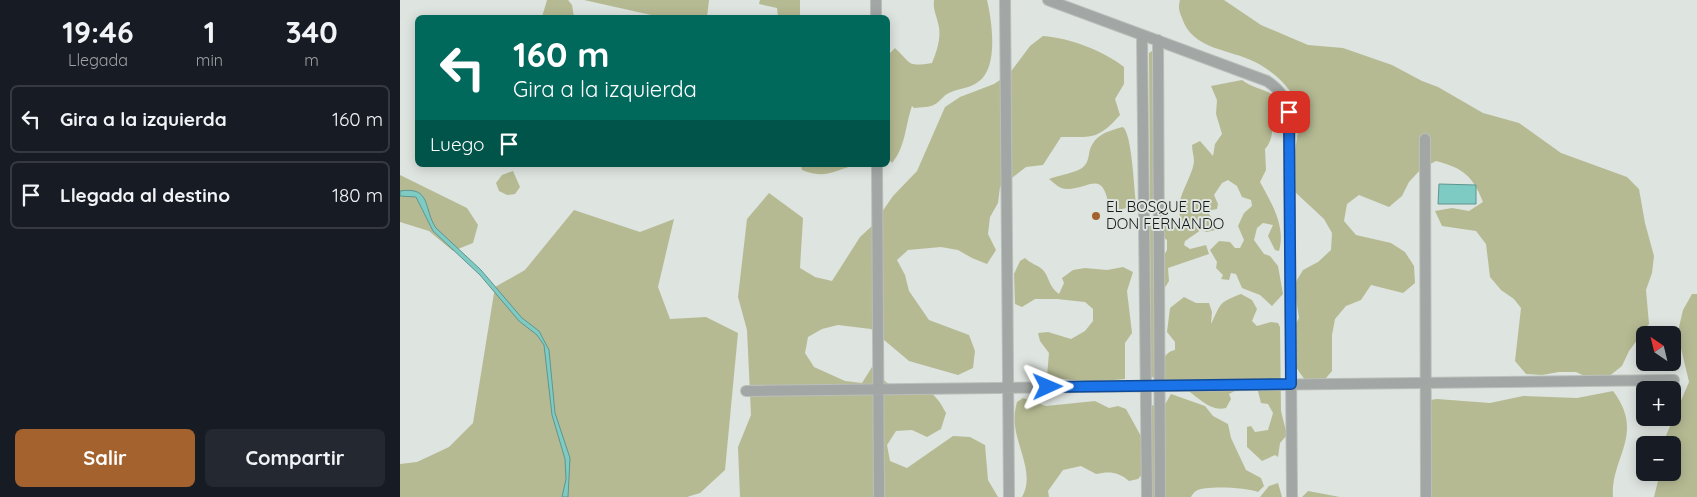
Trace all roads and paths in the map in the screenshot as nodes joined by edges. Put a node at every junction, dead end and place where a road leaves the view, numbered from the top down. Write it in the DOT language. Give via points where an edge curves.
graph roads {
  1 [pos="876,0"];
  2 [pos="1006,0"];
  3 [pos="1048,0"];
  4 [pos="876,15"];
  5 [pos="1142,35"];
  6 [pos="1158,40"];
  7 [pos="1425,138"];
  8 [pos="877,167"];
  9 [pos="1674,380"];
  10 [pos="1426,383"];
  11 [pos="1291,384"];
  12 [pos="1146,386"];
  13 [pos="1160,386"];
  14 [pos="1008,388"];
  15 [pos="879,389"];
  16 [pos="746,391"];
  17 [pos="879,497"];
  18 [pos="1009,497"];
  19 [pos="1147,497"];
  20 [pos="1160,497"];
  21 [pos="1292,497"];
  22 [pos="1426,497"];
  1 -- 4 [label="street"];
  2 -- 14 [label="street"];
  3 -- 5 [label="street"];
  5 -- 6 [label="street"];
  5 -- 12 [label="street"];
  6 -- 11 [label="street" via="1267,81 1286,102 1289,112"];
  6 -- 13 [label="street"];
  7 -- 10 [label="street"];
  8 -- 15 [label="street"];
  9 -- 10 [label="street"];
  10 -- 11 [label="street"];
  10 -- 22 [label="street"];
  11 -- 13 [label="street"];
  11 -- 21 [label="street"];
  12 -- 13 [label="street"];
  12 -- 14 [label="street"];
  12 -- 19 [label="street"];
  13 -- 20 [label="street"];
  14 -- 15 [label="street"];
  14 -- 18 [label="street"];
  15 -- 16 [label="street"];
  15 -- 17 [label="street"];
}
